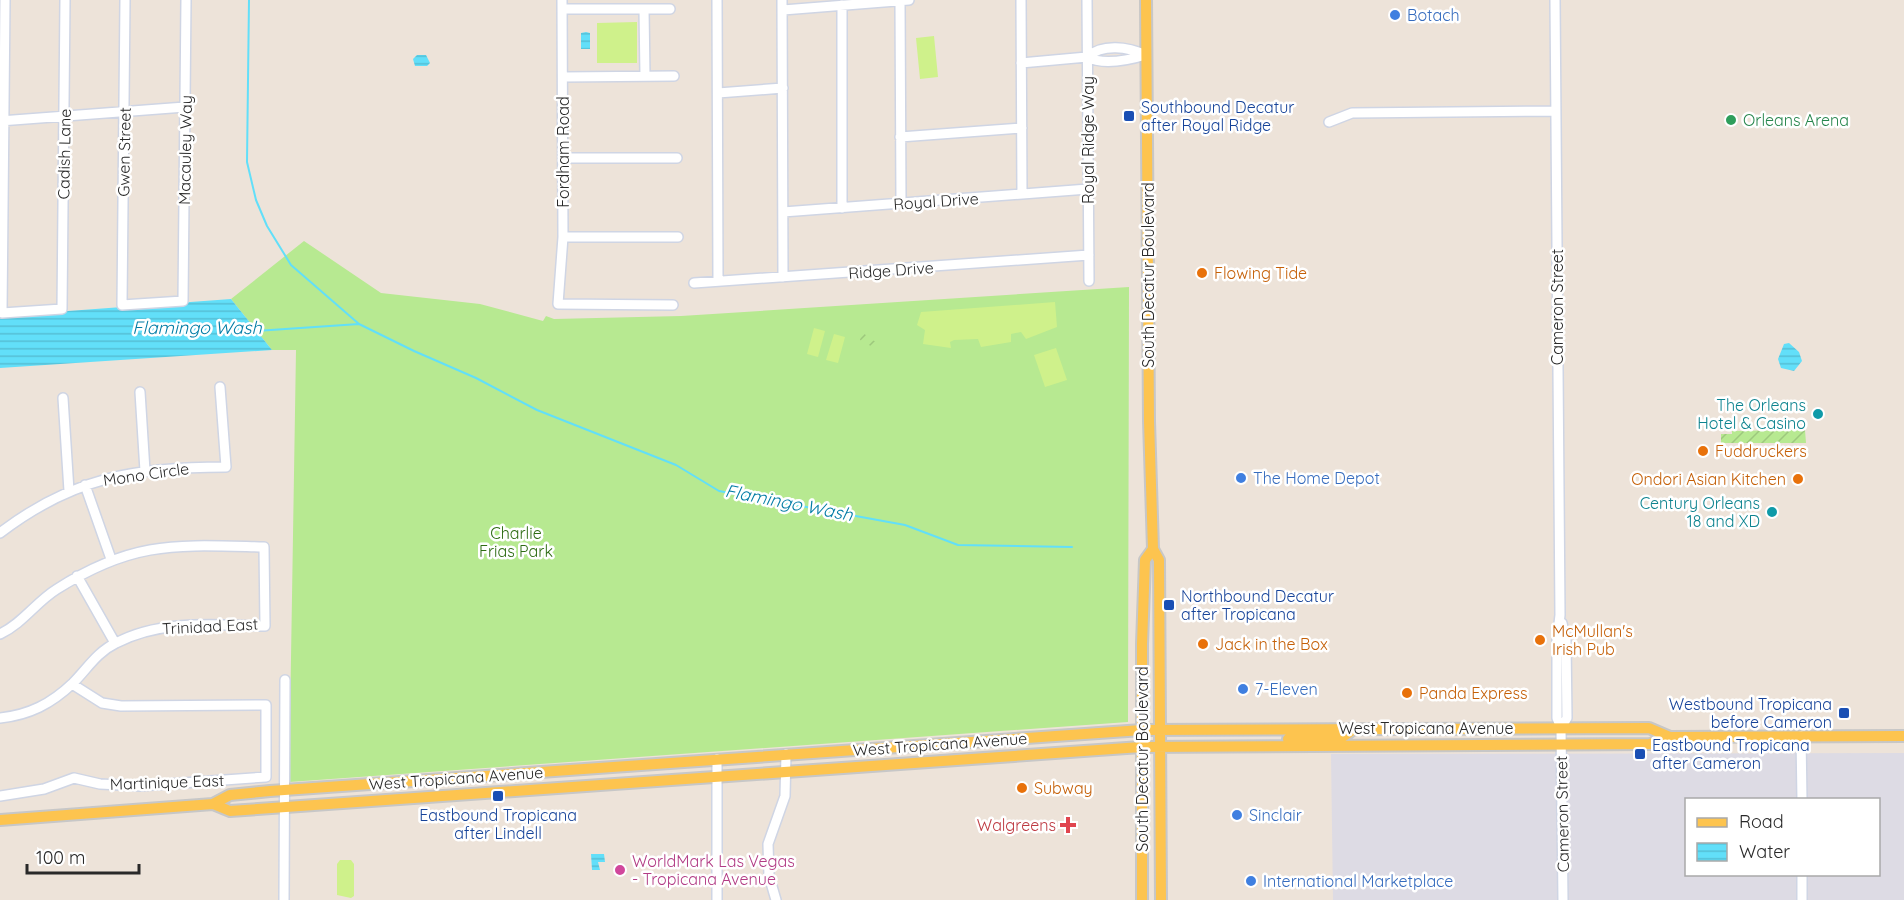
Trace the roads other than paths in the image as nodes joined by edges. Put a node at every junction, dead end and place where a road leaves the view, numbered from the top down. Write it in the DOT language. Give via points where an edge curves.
graph roads {
  1 [pos="5,0"];
  2 [pos="65,0"];
  3 [pos="125,0"];
  4 [pos="186,0"];
  5 [pos="717,0"];
  6 [pos="909,0"];
  7 [pos="1021,0"];
  8 [pos="1087,0"];
  9 [pos="1146,0"];
  10 [pos="1555,0"];
  11 [pos="900,1"];
  12 [pos="562,4"];
  13 [pos="783,5"];
  14 [pos="842,5"];
  15 [pos="644,9"];
  16 [pos="670,9"];
  17 [pos="1146,55"];
  18 [pos="1087,57"];
  19 [pos="1022,63"];
  20 [pos="645,76"];
  21 [pos="674,76"];
  22 [pos="563,77"];
  23 [pos="783,88"];
  24 [pos="718,93"];
  25 [pos="185,107"];
  26 [pos="1556,111"];
  27 [pos="124,112"];
  28 [pos="64,117"];
  29 [pos="2,121"];
  30 [pos="1329,122"];
  31 [pos="1022,128"];
  32 [pos="900,137"];
  33 [pos="563,158"];
  34 [pos="677,159"];
  35 [pos="1088,189"];
  36 [pos="1023,194"];
  37 [pos="900,203"];
  38 [pos="842,208"];
  39 [pos="783,212"];
  40 [pos="563,237"];
  41 [pos="678,237"];
  42 [pos="1089,255"];
  43 [pos="783,277"];
  44 [pos="718,281"];
  45 [pos="1089,281"];
  46 [pos="694,283"];
  47 [pos="673,304"];
  48 [pos="122,305"];
  49 [pos="220,387"];
  50 [pos="140,392"];
  51 [pos="63,398"];
  52 [pos="145,471"];
  53 [pos="85,485"];
  54 [pos="69,490"];
  55 [pos="0,533"];
  56 [pos="1153,549"];
  57 [pos="111,560"];
  58 [pos="77,576"];
  59 [pos="0,634"];
  60 [pos="115,643"];
  61 [pos="285,680"];
  62 [pos="72,684"];
  63 [pos="0,718"];
  64 [pos="1561,728"];
  65 [pos="1161,729"];
  66 [pos="1354,729"];
  67 [pos="1142,730"];
  68 [pos="1801,736"];
  69 [pos="1904,736"];
  70 [pos="1670,737"];
  71 [pos="1561,744"];
  72 [pos="1270,745"];
  73 [pos="893,747"];
  74 [pos="1141,747"];
  75 [pos="1161,747"];
  76 [pos="786,754"];
  77 [pos="717,759"];
  78 [pos="895,763"];
  79 [pos="595,768"];
  80 [pos="786,772"];
  81 [pos="718,777"];
  82 [pos="449,779"];
  83 [pos="435,780"];
  84 [pos="596,785"];
  85 [pos="284,791"];
  86 [pos="0,796"];
  87 [pos="450,796"];
  88 [pos="436,797"];
  89 [pos="1802,798"];
  90 [pos="213,804"];
  91 [pos="284,807"];
  92 [pos="0,820"];
  93 [pos="1802,876"];
  94 [pos="1143,899"];
  95 [pos="284,900"];
  96 [pos="717,900"];
  97 [pos="776,900"];
  98 [pos="1161,900"];
  99 [pos="1563,900"];
  100 [pos="1802,900"];
  1 -- 29 [label="street"];
  2 -- 28 [label="street, Cadish Lane"];
  3 -- 27 [label="street, Gwen Street"];
  4 -- 25 [label="street, Macauley Way"];
  5 -- 24 [label="street"];
  6 -- 11 [label="street"];
  7 -- 19 [label="street"];
  8 -- 18 [label="street, Royal Ridge Way"];
  9 -- 17 [label="main road, South Decatur Boulevard"];
  10 -- 26 [label="street, Cameron Street"];
  11 -- 14 [label="street"];
  11 -- 32 [label="street"];
  12 -- 15 [label="street"];
  12 -- 22 [label="street, Fordham Road"];
  13 -- 14 [label="street"];
  13 -- 23 [label="street"];
  14 -- 38 [label="street"];
  15 -- 16 [label="street"];
  15 -- 20 [label="street"];
  17 -- 18 [label="street" via="1129,47 1095,50"];
  17 -- 56 [label="main road, South Decatur Boulevard"];
  18 -- 19 [label="street"];
  18 -- 35 [label="street, Royal Ridge Way"];
  19 -- 31 [label="street"];
  20 -- 21 [label="street"];
  20 -- 22 [label="street"];
  22 -- 33 [label="street, Fordham Road"];
  23 -- 24 [label="street"];
  23 -- 39 [label="street"];
  24 -- 44 [label="street"];
  25 -- 27 [label="street"];
  25 -- 48 [label="street, Macauley Way" via="183,301"];
  26 -- 30 [label="street" via="1352,112"];
  26 -- 64 [label="street, Cameron Street" via="1560,615 1557,718"];
  27 -- 28 [label="street"];
  27 -- 48 [label="street, Gwen Street"];
  28 -- 29 [label="street"];
  28 -- 29 [label="street, Cadish Lane" via="62,309 2,313"];
  31 -- 32 [label="street"];
  31 -- 36 [label="street"];
  32 -- 37 [label="street"];
  33 -- 34 [label="street"];
  33 -- 40 [label="street, Fordham Road"];
  35 -- 36 [label="street, Royal Drive"];
  35 -- 42 [label="street, Royal Ridge Way"];
  36 -- 37 [label="street, Royal Drive"];
  37 -- 38 [label="street, Royal Drive"];
  38 -- 39 [label="street, Royal Drive"];
  39 -- 43 [label="street"];
  40 -- 41 [label="street"];
  40 -- 47 [label="street, Fordham Road" via="558,304"];
  42 -- 43 [label="street, Ridge Drive"];
  42 -- 45 [label="street, Royal Ridge Way"];
  43 -- 44 [label="street, Ridge Drive"];
  44 -- 46 [label="street, Ridge Drive"];
  49 -- 52 [label="street, Mono Circle" via="226,466"];
  50 -- 52 [label="street"];
  51 -- 54 [label="street"];
  52 -- 53 [label="street, Mono Circle"];
  53 -- 54 [label="street, Mono Circle"];
  53 -- 57 [label="street"];
  54 -- 55 [label="street, Mono Circle" via="27,512"];
  56 -- 65 [label="main road, South Decatur Boulevard" via="1159,560"];
  56 -- 67 [label="main road, South Decatur Boulevard" via="1145,560"];
  57 -- 58 [label="street"];
  57 -- 60 [label="street, Trinidad East" via="155,547 264,547 265,626 151,629"];
  58 -- 59 [label="street" via="51,593 16,626"];
  58 -- 60 [label="street"];
  60 -- 62 [label="street, Trinidad East" via="93,659"];
  61 -- 85 [label="street"];
  62 -- 63 [label="street, Trinidad East" via="42,708"];
  62 -- 86 [label="street, Martinique East" via="102,703 121,706 267,705 266,777 140,786 74,778 44,789"];
  64 -- 66 [label="main road, West Tropicana Avenue"];
  64 -- 70 [label="main road, West Tropicana Avenue" via="1649,728"];
  64 -- 71 [label="street, Cameron Street"];
  65 -- 66 [label="main road, West Tropicana Avenue"];
  65 -- 67 [label="main road, West Tropicana Avenue"];
  65 -- 75 [label="main road, South Decatur Boulevard"];
  66 -- 72 [label="main road" via="1344,736 1291,737"];
  67 -- 73 [label="main road, West Tropicana Avenue"];
  67 -- 74 [label="main road, South Decatur Boulevard"];
  68 -- 69 [label="main road, West Tropicana Avenue"];
  68 -- 70 [label="main road, West Tropicana Avenue"];
  68 -- 89 [label="street"];
  70 -- 71 [label="main road, West Tropicana Avenue" via="1650,744"];
  71 -- 72 [label="main road, West Tropicana Avenue"];
  71 -- 99 [label="street, Cameron Street"];
  72 -- 75 [label="main road, West Tropicana Avenue"];
  73 -- 76 [label="main road, West Tropicana Avenue"];
  73 -- 78 [label="main road"];
  74 -- 75 [label="main road, West Tropicana Avenue"];
  74 -- 78 [label="main road, West Tropicana Avenue"];
  74 -- 94 [label="main road, South Decatur Boulevard"];
  75 -- 98 [label="main road, South Decatur Boulevard"];
  76 -- 77 [label="main road, West Tropicana Avenue"];
  76 -- 80 [label="street"];
  77 -- 79 [label="main road, West Tropicana Avenue"];
  77 -- 81 [label="street"];
  78 -- 80 [label="main road, West Tropicana Avenue"];
  79 -- 82 [label="main road, West Tropicana Avenue"];
  79 -- 84 [label="main road"];
  80 -- 81 [label="main road, West Tropicana Avenue"];
  80 -- 97 [label="street" via="785,796 768,844 769,876"];
  81 -- 84 [label="main road, West Tropicana Avenue"];
  81 -- 96 [label="street"];
  82 -- 83 [label="main road, West Tropicana Avenue"];
  82 -- 87 [label="main road"];
  83 -- 85 [label="main road, West Tropicana Avenue"];
  83 -- 88 [label="main road"];
  84 -- 87 [label="main road, West Tropicana Avenue"];
  85 -- 90 [label="main road, West Tropicana Avenue" via="230,795"];
  85 -- 91 [label="street"];
  87 -- 88 [label="main road, West Tropicana Avenue"];
  88 -- 91 [label="main road, West Tropicana Avenue"];
  90 -- 91 [label="main road, West Tropicana Avenue" via="230,811"];
  90 -- 92 [label="main road, West Tropicana Avenue"];
  91 -- 95 [label="street"];
  93 -- 100 [label="street"];
}
